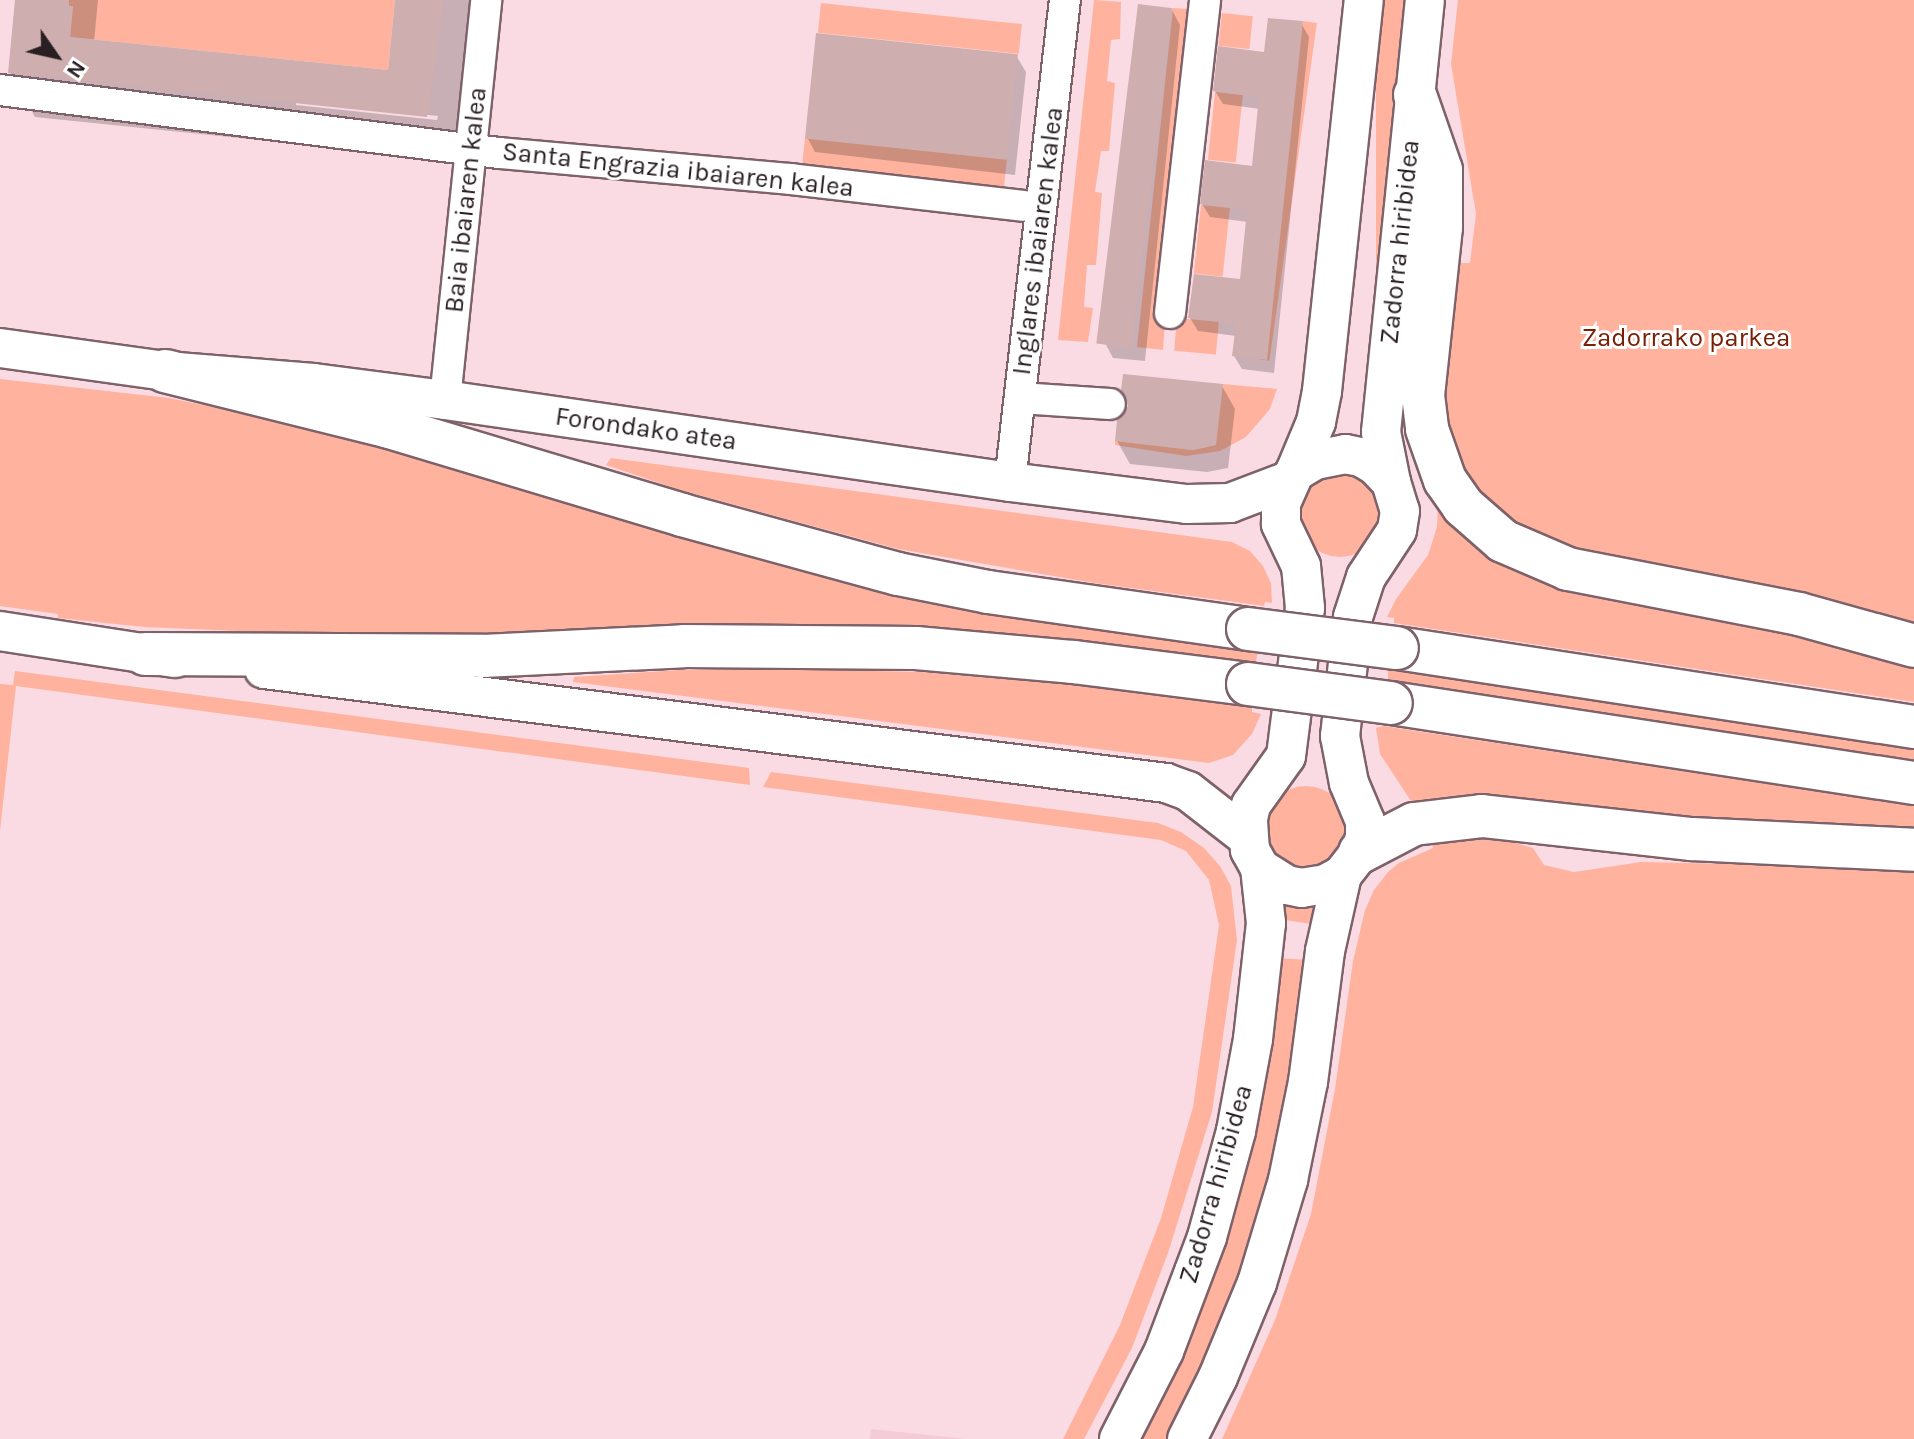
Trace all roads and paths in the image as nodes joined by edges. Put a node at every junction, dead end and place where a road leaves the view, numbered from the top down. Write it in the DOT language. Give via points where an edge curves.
graph roads {
  1 [pos="486,0"];
  2 [pos="1065,0"];
  3 [pos="1205,0"];
  4 [pos="1364,0"];
  5 [pos="1425,0"];
  6 [pos="0,90"];
  7 [pos="1415,95"];
  8 [pos="471,148"];
  9 [pos="1023,206"];
  10 [pos="1170,313"];
  11 [pos="0,348"];
  12 [pos="165,371"];
  13 [pos="1020,398"];
  14 [pos="445,400"];
  15 [pos="1110,404"];
  16 [pos="1292,477"];
  17 [pos="1010,482"];
  18 [pos="1391,482"];
  19 [pos="0,631"];
  20 [pos="1914,646"];
  21 [pos="145,654"];
  22 [pos="1914,727"];
  23 [pos="1914,783"];
  24 [pos="1914,850"];
  25 [pos="1254,853"];
  26 [pos="1351,864"];
  27 [pos="1119,1439"];
  28 [pos="1187,1439"];
  1 -- 8 [label="street, Baia ibaiaren kalea"];
  2 -- 13 [label="street, Inglares ibaiaren kalea"];
  3 -- 10 [label="street"];
  4 -- 16 [label="main road" via="1322,391 1316,422"];
  5 -- 7 [label="main road, Zadorra hiribidea"];
  6 -- 8 [label="street, Santa Engrazia ibaiaren kalea"];
  7 -- 18 [label="main road, Zadorra hiribidea" via="1381,432"];
  7 -- 20 [label="highway" via="1441,170 1425,418 1434,456 1463,506 1503,541 1568,569 1799,614"];
  8 -- 9 [label="street, Santa Engrazia ibaiaren kalea"];
  8 -- 14 [label="street, Baia ibaiaren kalea"];
  11 -- 12 [label="main road, Forondako atea"];
  12 -- 14 [label="main road, Forondako atea"];
  12 -- 22 [label="highway, bridge" via="389,427 898,574 988,592 1633,681"];
  13 -- 15 [label="street"];
  13 -- 17 [label="street, Inglares ibaiaren kalea"];
  14 -- 17 [label="main road, Forondako atea"];
  16 -- 17 [label="main road, Forondako atea" via="1230,503 1187,504"];
  16 -- 18 [label="main road, Forondako atea" via="1315,460 1345,454 1376,466"];
  16 -- 25 [label="main road, Zadorra hiribidea" via="1281,503 1281,524 1305,586 1293,717 1286,756 1251,805"];
  18 -- 26 [label="main road, Zadorra hiribidea" via="1400,511 1397,530 1358,595 1342,721 1343,759 1365,821"];
  19 -- 21 [label="main road"];
  21 -- 23 [label="highway, bridge" via="483,656 788,645 972,651 1391,703"];
  21 -- 25 [label="main road" via="1166,783 1188,791"];
  24 -- 26 [label="highway" via="1692,839 1482,816 1414,824"];
  25 -- 26 [label="main road" via="1273,879 1302,888 1326,884"];
  25 -- 27 [label="main road, Zadorra hiribidea" via="1265,946 1236,1131 1207,1237 1164,1351"];
  26 -- 28 [label="main road" via="1325,951 1308,1082 1288,1180 1257,1283"];
}
